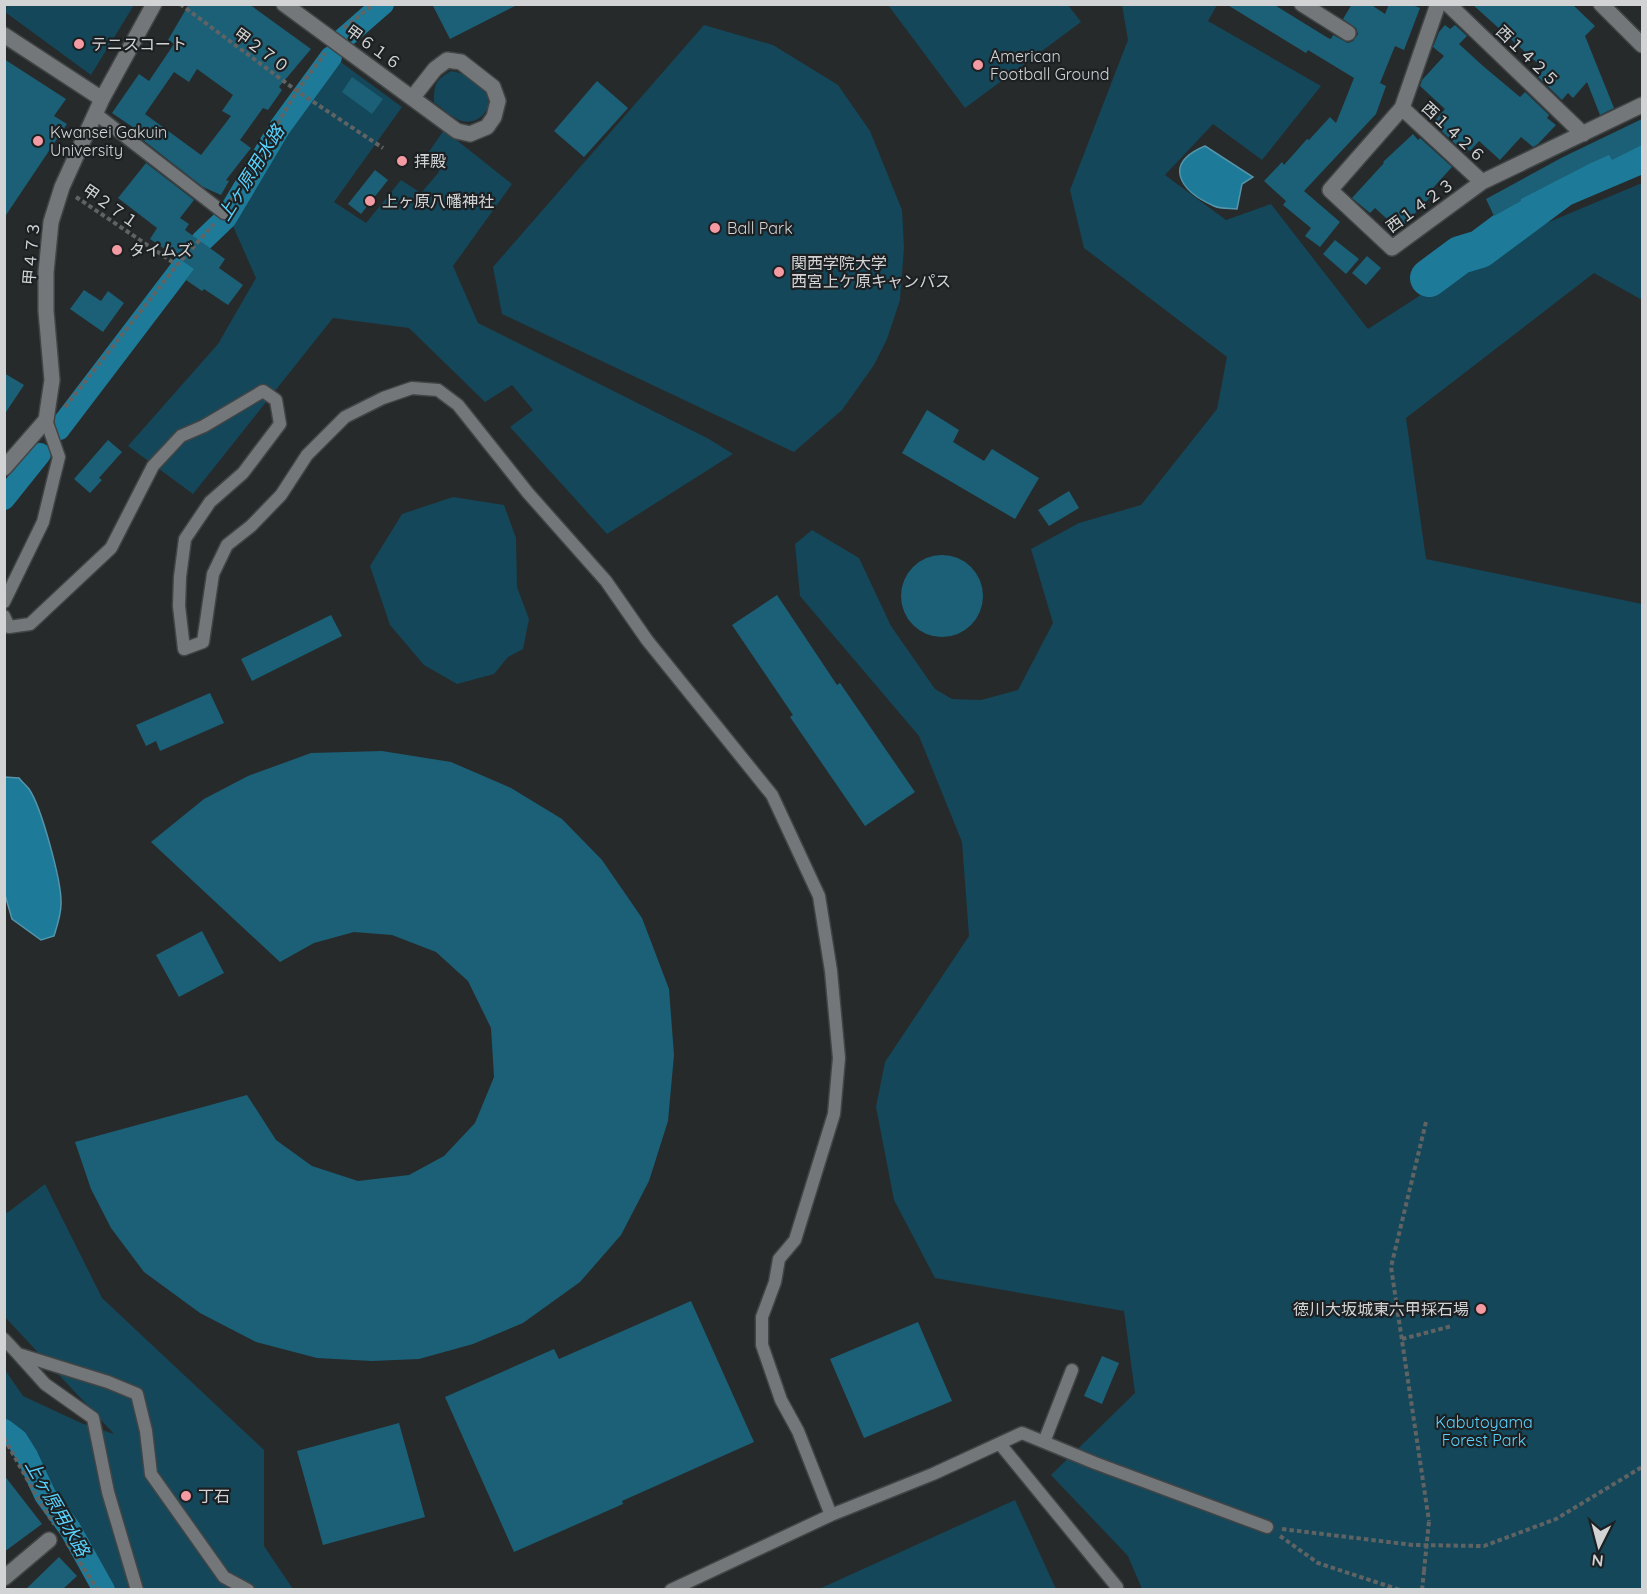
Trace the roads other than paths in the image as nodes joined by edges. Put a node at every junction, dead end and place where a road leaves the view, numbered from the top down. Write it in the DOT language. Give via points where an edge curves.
graph roads {
  1 [pos="154,4"];
  2 [pos="284,4"];
  3 [pos="1302,4"];
  4 [pos="1438,4"];
  5 [pos="1448,4"];
  6 [pos="1601,4"];
  7 [pos="1348,33"];
  8 [pos="4,35"];
  9 [pos="1642,45"];
  10 [pos="413,97"];
  11 [pos="102,99"];
  12 [pos="1642,105"];
  13 [pos="1402,108"];
  14 [pos="96,114"];
  15 [pos="1583,134"];
  16 [pos="1482,183"];
  17 [pos="224,213"];
  18 [pos="46,420"];
  19 [pos="4,468"];
  20 [pos="4,602"];
  21 [pos="4,616"];
  22 [pos="4,1339"];
  23 [pos="18,1354"];
  24 [pos="1072,1370"];
  25 [pos="1044,1442"];
  26 [pos="1000,1444"];
  27 [pos="831,1515"];
  28 [pos="1267,1527"];
  29 [pos="54,1536"];
  30 [pos="4,1578"];
  31 [pos="1117,1587"];
  32 [pos="137,1590"];
  33 [pos="248,1590"];
  34 [pos="671,1590"];
  1 -- 11 [label="street, 甲４７３"];
  2 -- 10 [label="street, 甲６１６"];
  3 -- 7 [label="street"];
  4 -- 13 [label="street, 西１４２３"];
  5 -- 15 [label="street, 西１４２５"];
  6 -- 9 [label="street"];
  8 -- 11 [label="street"];
  10 -- 10 [label="street, 甲６１６" via="457,131 470,134 487,127 498,101 493,87 461,62 447,60"];
  11 -- 14 [label="street, 甲４７３"];
  12 -- 15 [label="street, 西１４２３"];
  13 -- 16 [label="street, 西１４２６"];
  13 -- 16 [label="street, 西１４２３" via="1330,190 1392,248"];
  14 -- 17 [label="lane"];
  14 -- 18 [label="street, 甲４７３" via="62,187 51,222 46,311 52,380"];
  15 -- 16 [label="street, 西１４２３"];
  18 -- 19 [label="street"];
  18 -- 20 [label="lane" via="59,457 43,522"];
  21 -- 27 [label="lane" via="9,627 30,624 111,548 153,466 181,436 263,391 276,400 280,424 243,472 210,502 185,539 179,606 184,649 203,642 213,574 227,545 281,495 307,454 345,417 412,388 438,390 458,405 528,493 606,581 647,640 772,795 819,896 840,1058 834,1114 795,1240 779,1259 762,1317 762,1345 781,1400 798,1431"];
  22 -- 23 [label="lane"];
  23 -- 32 [label="lane" via="45,1384 93,1418 108,1492"];
  23 -- 33 [label="lane" via="137,1394 151,1474 224,1577"];
  24 -- 25 [label="lane"];
  25 -- 26 [label="lane" via="1022,1433"];
  25 -- 28 [label="lane"];
  26 -- 27 [label="lane"];
  26 -- 31 [label="lane"];
  27 -- 34 [label="lane"];
  29 -- 30 [label="street"];
}
